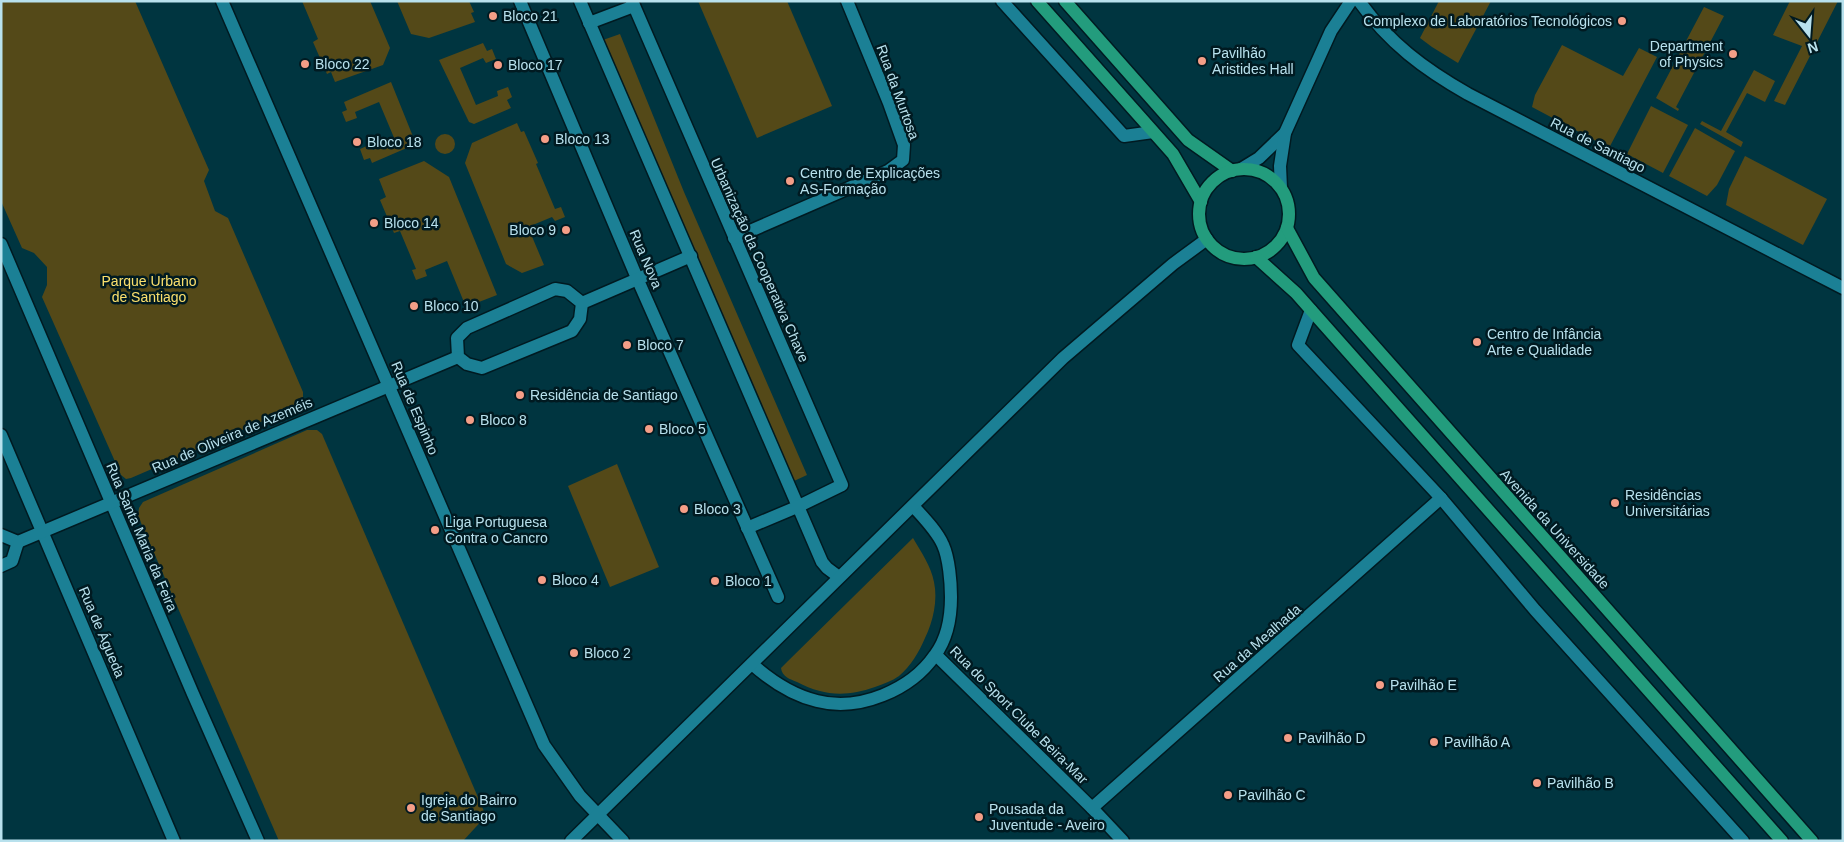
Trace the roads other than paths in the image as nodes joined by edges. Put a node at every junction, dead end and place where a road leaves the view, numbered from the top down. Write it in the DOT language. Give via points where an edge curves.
graph roads {
  1 [pos="222,1"];
  2 [pos="520,1"];
  3 [pos="580,1"];
  4 [pos="847,1"];
  5 [pos="1002,1"];
  6 [pos="1037,1"];
  7 [pos="1065,1"];
  8 [pos="1351,1"];
  9 [pos="1359,1"];
  10 [pos="633,4"];
  11 [pos="589,23"];
  12 [pos="1153,132"];
  13 [pos="1285,133"];
  14 [pos="1236,170"];
  15 [pos="1281,188"];
  16 [pos="1201,202"];
  17 [pos="1287,228"];
  18 [pos="734,238"];
  19 [pos="1207,239"];
  20 [pos="1,244"];
  21 [pos="691,256"];
  22 [pos="1256,258"];
  23 [pos="637,278"];
  24 [pos="1843,288"];
  25 [pos="582,303"];
  26 [pos="1311,310"];
  27 [pos="458,356"];
  28 [pos="388,385"];
  29 [pos="1,435"];
  30 [pos="1440,498"];
  31 [pos="111,502"];
  32 [pos="912,506"];
  33 [pos="797,507"];
  34 [pos="747,528"];
  35 [pos="42,531"];
  36 [pos="1,535"];
  37 [pos="18,542"];
  38 [pos="1,566"];
  39 [pos="839,578"];
  40 [pos="778,597"];
  41 [pos="936,655"];
  42 [pos="752,664"];
  43 [pos="1092,808"];
  44 [pos="597,815"];
  45 [pos="174,841"];
  46 [pos="258,841"];
  47 [pos="571,841"];
  48 [pos="623,841"];
  49 [pos="1123,841"];
  50 [pos="1743,841"];
  51 [pos="1782,841"];
  52 [pos="1812,841"];
  1 -- 28 [label="street, Rua de Espinho"];
  2 -- 23 [label="street, Rua Nova"];
  3 -- 11 [label="street"];
  4 -- 18 [label="street, Rua da Murtosa" via="904,145 903,160 888,171"];
  5 -- 12 [label="street" via="1124,136"];
  6 -- 12 [label="main road"];
  7 -- 14 [label="main road" via="1188,140"];
  8 -- 13 [label="street" via="1331,31"];
  9 -- 24 [label="street, Rua de Santiago" via="1412,59 1438,77"];
  10 -- 11 [label="street"];
  10 -- 18 [label="street, Urbanização da Cooperativa Chave"];
  11 -- 21 [label="street"];
  12 -- 16 [label="main road" via="1173,154"];
  13 -- 14 [label="street" via="1259,158"];
  13 -- 15 [label="street" via="1280,166"];
  14 -- 15 [label="main road" via="1264,173"];
  14 -- 16 [label="main road" via="1218,177 1207,188"];
  15 -- 17 [label="main road" via="1288,200"];
  16 -- 19 [label="main road" via="1199,215"];
  17 -- 22 [label="main road" via="1280,241"];
  17 -- 52 [label="main road, Avenida da Universidade" via="1314,278"];
  18 -- 33 [label="street, Urbanização da Cooperativa Chave" via="842,485"];
  19 -- 22 [label="main road" via="1228,256"];
  19 -- 32 [label="street" via="1070,352"];
  20 -- 31 [label="street, Rua Santa Maria da Feira"];
  21 -- 23 [label="street"];
  21 -- 33 [label="street"];
  22 -- 26 [label="main road"];
  23 -- 25 [label="street"];
  23 -- 34 [label="street, Rua Nova"];
  25 -- 27 [label="street" via="580,319 572,331 482,368 467,364"];
  25 -- 27 [label="street" via="567,291 555,289 466,328 457,338"];
  26 -- 30 [label="street" via="1298,345"];
  26 -- 51 [label="main road"];
  27 -- 28 [label="street, Rua de Oliveira de Azeméis"];
  28 -- 31 [label="street, Rua de Oliveira de Azeméis"];
  28 -- 44 [label="street, Rua de Espinho" via="544,745"];
  29 -- 35 [label="street, Rua de Águeda"];
  30 -- 43 [label="street, Rua da Mealhada"];
  30 -- 50 [label="street" via="1535,610"];
  31 -- 35 [label="street, Rua de Oliveira de Azeméis"];
  31 -- 46 [label="street, Rua Santa Maria da Feira"];
  32 -- 39 [label="street"];
  32 -- 41 [label="street, Rua do Sport Clube Beira-Mar" via="943,545 951,584 947,630"];
  33 -- 34 [label="street"];
  33 -- 39 [label="street" via="822,562"];
  34 -- 40 [label="street, Rua Nova"];
  35 -- 37 [label="street, Rua de Oliveira de Azeméis"];
  35 -- 45 [label="street, Rua de Águeda"];
  36 -- 37 [label="street"];
  37 -- 38 [label="street" via="12,561"];
  39 -- 42 [label="street"];
  41 -- 42 [label="street, Rua do Sport Clube Beira-Mar" via="921,672 885,695 842,704 818,702 793,693 769,680"];
  41 -- 43 [label="street, Rua do Sport Clube Beira-Mar"];
  42 -- 44 [label="street"];
  43 -- 49 [label="street, Rua do Sport Clube Beira-Mar"];
  44 -- 47 [label="street"];
  44 -- 48 [label="street, Rua de Espinho"];
}
